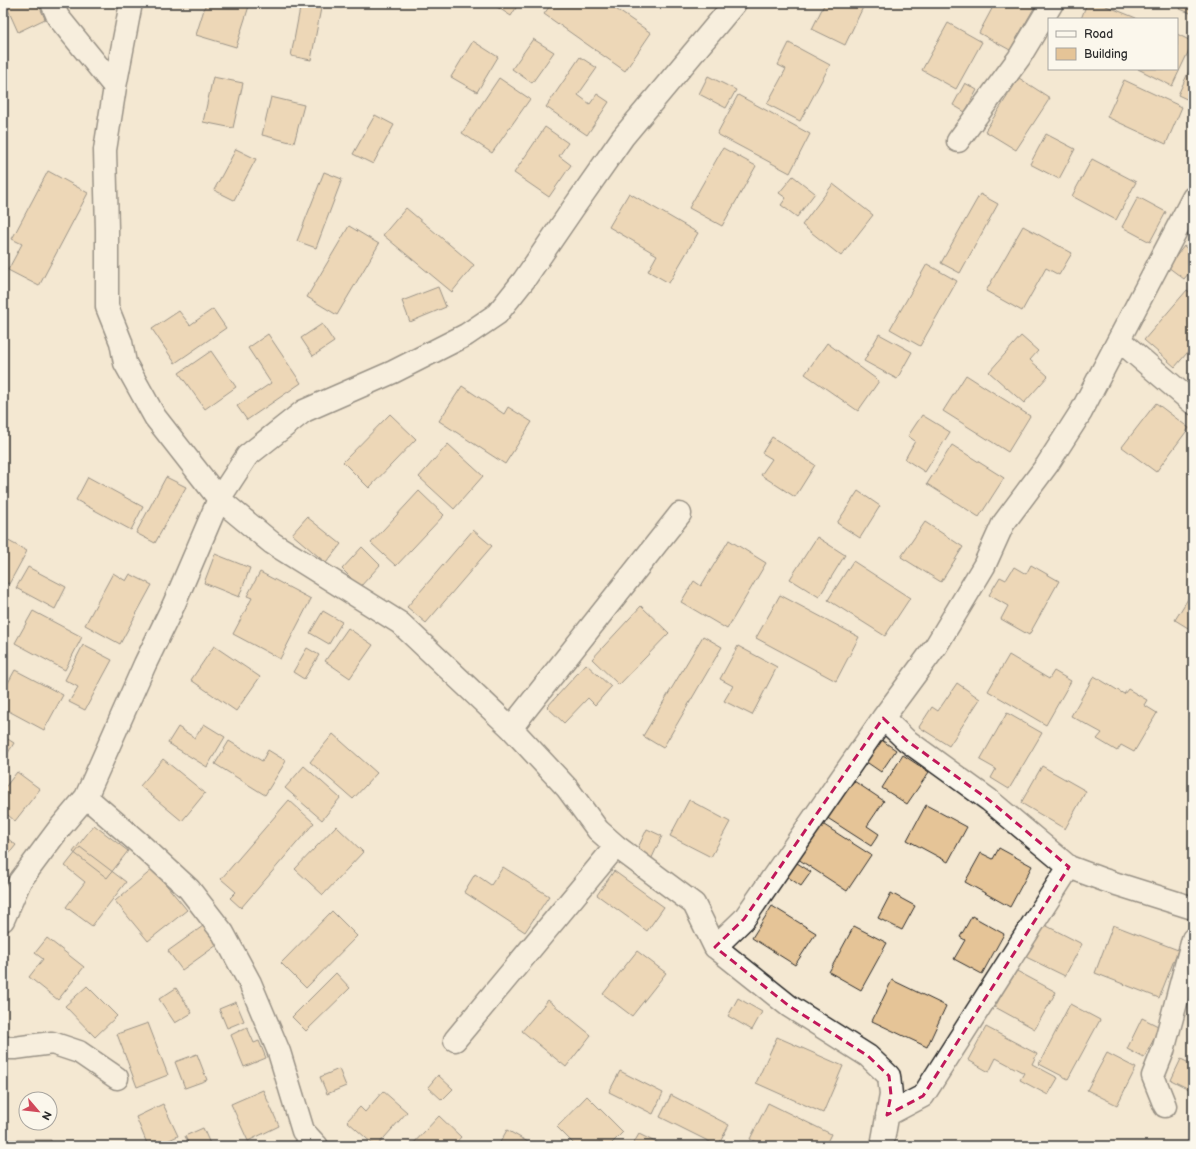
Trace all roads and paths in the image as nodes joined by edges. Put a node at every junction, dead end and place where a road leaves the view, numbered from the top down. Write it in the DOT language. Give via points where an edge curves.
graph roads {
  1 [pos="52,3"];
  2 [pos="131,3"];
  3 [pos="735,3"];
  4 [pos="1052,3"];
  5 [pos="115,87"];
  6 [pos="958,141"];
  7 [pos="1193,198"];
  8 [pos="1119,340"];
  9 [pos="1193,403"];
  10 [pos="219,499"];
  11 [pos="680,514"];
  12 [pos="883,718"];
  13 [pos="511,728"];
  14 [pos="86,797"];
  15 [pos="616,846"];
  16 [pos="1069,867"];
  17 [pos="1193,908"];
  18 [pos="3,920"];
  19 [pos="1193,939"];
  20 [pos="715,947"];
  21 [pos="455,1040"];
  22 [pos="3,1048"];
  23 [pos="117,1078"];
  24 [pos="1165,1106"];
  25 [pos="888,1114"];
  26 [pos="306,1141"];
  27 [pos="882,1146"];
  1 -- 5 [label="street" via="58,17"];
  2 -- 5 [label="street"];
  3 -- 10 [label="street" via="623,137 498,314 466,335 393,372 304,412 247,456"];
  4 -- 6 [label="street" via="1019,58"];
  5 -- 10 [label="street" via="105,150 107,307 125,363 155,417"];
  7 -- 8 [label="street"];
  8 -- 9 [label="street"];
  8 -- 12 [label="street" via="1081,412 1047,465 1003,524 984,566 936,646"];
  10 -- 13 [label="street" via="272,543 400,623"];
  10 -- 14 [label="street"];
  11 -- 13 [label="street"];
  12 -- 16 [label="street" via="906,740 989,800"];
  12 -- 20 [label="street" via="744,919"];
  13 -- 15 [label="street" via="567,788 598,830"];
  14 -- 18 [label="street" via="20,881"];
  14 -- 26 [label="street" via="189,889 223,933 250,982 279,1052"];
  15 -- 20 [label="street" via="694,904"];
  15 -- 21 [label="street"];
  16 -- 17 [label="street"];
  16 -- 25 [label="street" via="923,1096"];
  19 -- 24 [label="street" via="1163,1051 1153,1076"];
  20 -- 25 [label="street" via="789,1006 868,1056 889,1076 891,1095"];
  22 -- 23 [label="street" via="52,1043 79,1052"];
  25 -- 27 [label="street"];
}
